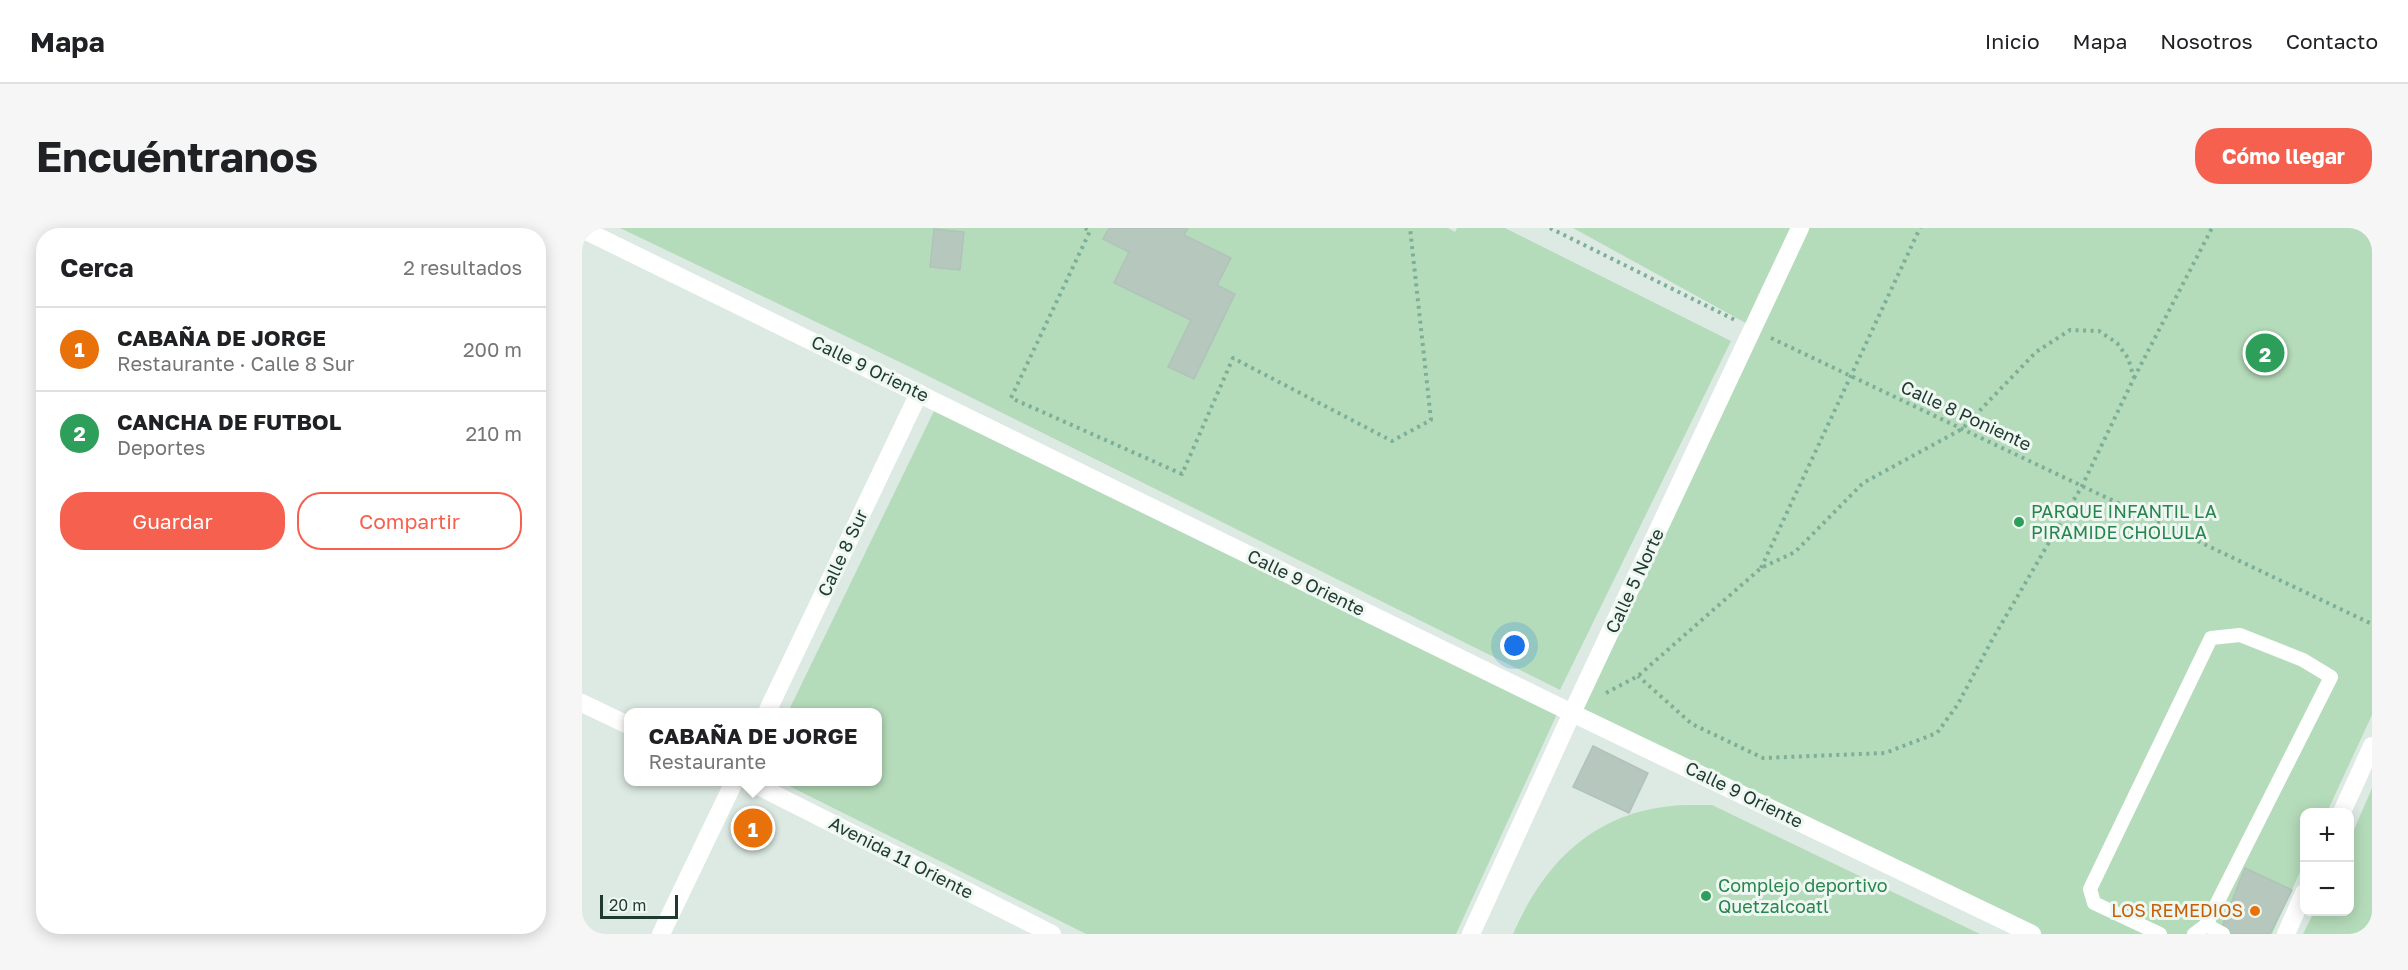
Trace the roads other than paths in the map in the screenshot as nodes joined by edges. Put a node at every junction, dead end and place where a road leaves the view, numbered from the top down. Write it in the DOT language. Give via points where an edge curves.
graph roads {
  1 [pos="1800,228"];
  2 [pos="582,229"];
  3 [pos="919,393"];
  4 [pos="582,703"];
  5 [pos="769,708"];
  6 [pos="1572,713"];
  7 [pos="624,723"];
  8 [pos="2372,746"];
  9 [pos="732,786"];
  10 [pos="758,786"];
  11 [pos="2344,808"];
  12 [pos="2300,902"];
  13 [pos="2206,925"];
  14 [pos="661,934"];
  15 [pos="1052,934"];
  16 [pos="1471,934"];
  17 [pos="2032,934"];
  18 [pos="2160,934"];
  19 [pos="2194,934"];
  20 [pos="2223,934"];
  21 [pos="2286,934"];
  1 -- 6 [label="street, Calle 5 Norte"];
  2 -- 3 [label="street, Calle 9 Oriente"];
  3 -- 5 [label="street, Calle 8 Sur"];
  3 -- 6 [label="street, Calle 9 Oriente"];
  4 -- 7 [label="street"];
  6 -- 16 [label="street, Calle 5 Norte"];
  6 -- 17 [label="street, Calle 9 Oriente"];
  8 -- 11 [label="street"];
  9 -- 14 [label="street"];
  10 -- 15 [label="street, Avenida 11 Oriente"];
  12 -- 21 [label="street"];
  13 -- 18 [label="lane" via="2331,677 2303,660 2240,635 2211,638 2090,889 2094,903"];
  13 -- 19 [label="lane"];
  13 -- 20 [label="lane"];
}
